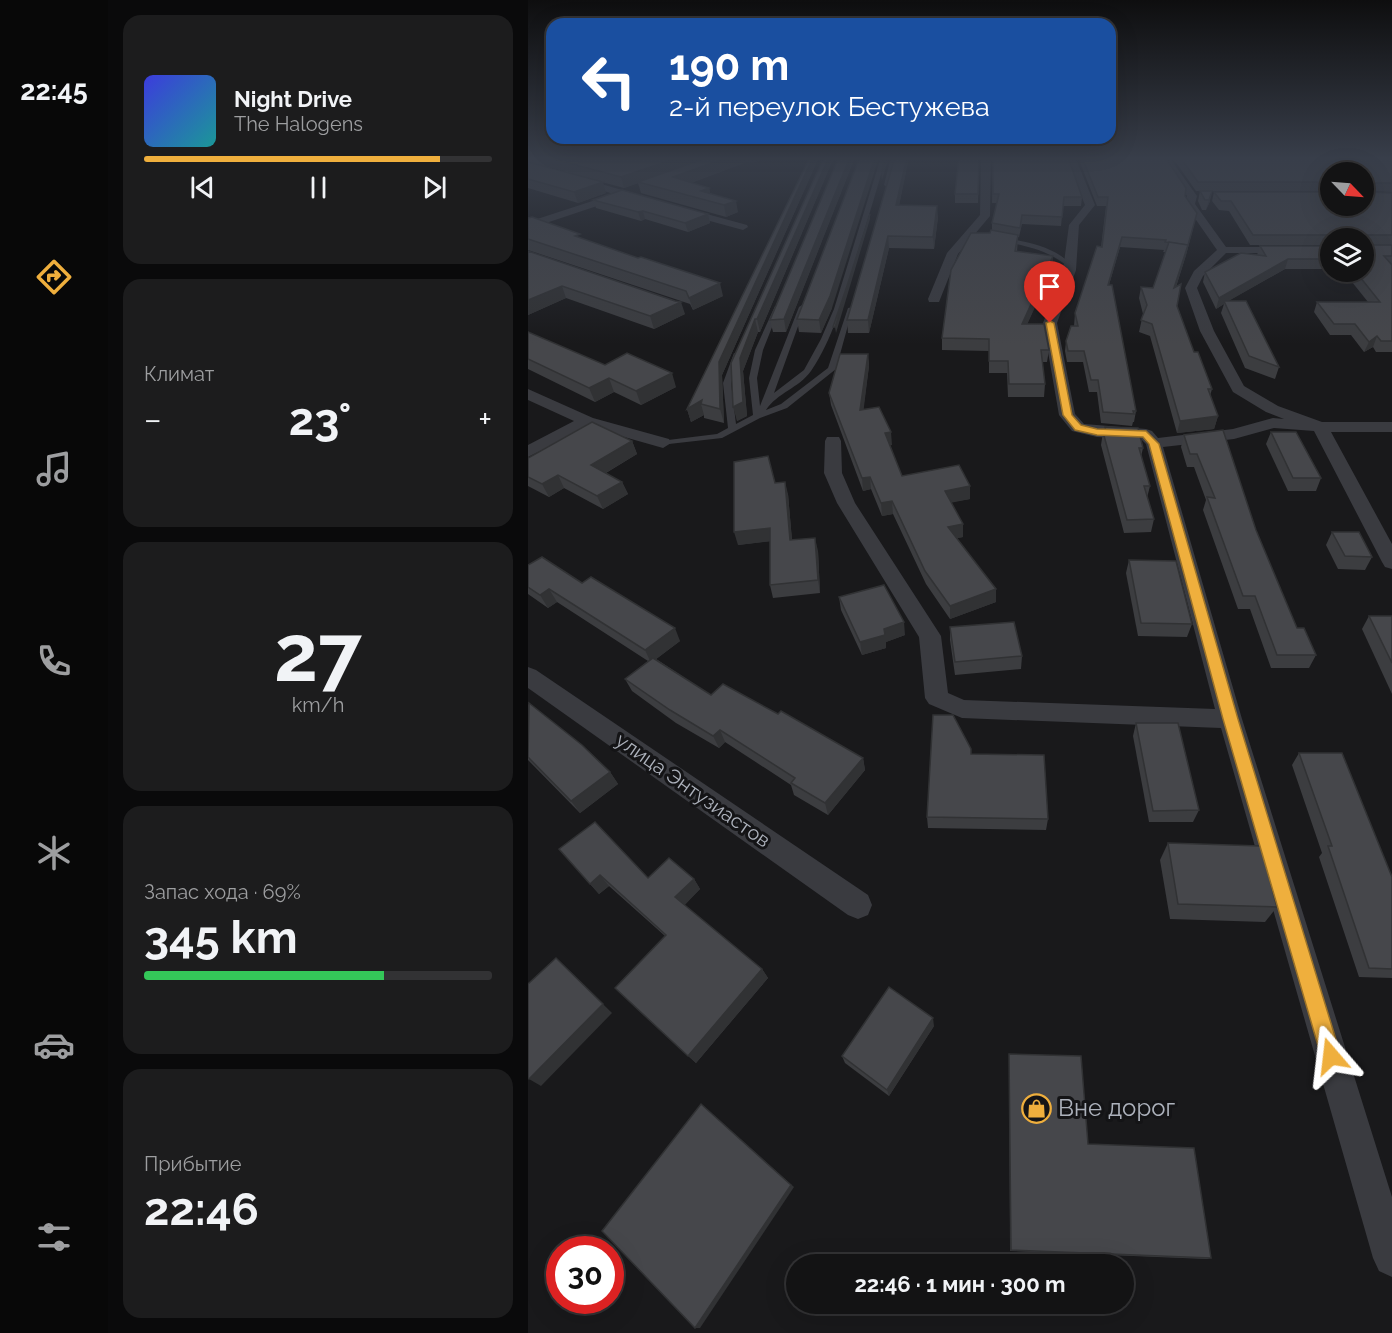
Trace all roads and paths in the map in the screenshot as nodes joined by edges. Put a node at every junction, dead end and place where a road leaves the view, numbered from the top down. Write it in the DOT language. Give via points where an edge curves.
graph roads {
  1 [pos="548,219"];
  2 [pos="714,219"];
  3 [pos="865,219"];
  4 [pos="983,219"];
  5 [pos="1079,219"];
  6 [pos="1201,219"];
  7 [pos="528,226"];
  8 [pos="743,227"];
  9 [pos="998,238"];
  10 [pos="1223,250"];
  11 [pos="1320,250"];
  12 [pos="1070,266"];
  13 [pos="782,297"];
  14 [pos="806,297"];
  15 [pos="934,298"];
  16 [pos="852,305"];
  17 [pos="742,343"];
  18 [pos="528,394"];
  19 [pos="768,402"];
  20 [pos="757,416"];
  21 [pos="587,421"];
  22 [pos="1320,427"];
  23 [pos="1392,427"];
  24 [pos="732,429"];
  25 [pos="833,441"];
  26 [pos="663,443"];
  27 [pos="1154,444"];
  28 [pos="528,452"];
  29 [pos="1392,562"];
  30 [pos="528,676"];
  31 [pos="1230,719"];
  32 [pos="858,905"];
  33 [pos="1392,1258"];
  1 -- 7 [label="street"];
  2 -- 8 [label="street"];
  3 -- 19 [label="lane" via="825,339 807,370"];
  4 -- 15 [label="street" via="975,234 954,254"];
  5 -- 12 [label="street" via="1074,225"];
  6 -- 10 [label="street"];
  9 -- 12 [label="lane" via="1041,248 1062,257"];
  10 -- 11 [label="street"];
  10 -- 22 [label="street" via="1198,274 1191,288 1207,332 1238,389 1272,410"];
  12 -- 27 [label="street" via="1065,286 1050,311 1067,415 1078,428 1146,434"];
  13 -- 20 [label="lane" via="759,350 753,378"];
  14 -- 19 [label="lane"];
  16 -- 20 [label="lane" via="832,369 784,406"];
  17 -- 24 [label="lane" via="726,383"];
  18 -- 21 [label="street"];
  19 -- 20 [label="lane"];
  20 -- 24 [label="lane"];
  21 -- 26 [label="street"];
  21 -- 28 [label="street"];
  22 -- 23 [label="street"];
  22 -- 27 [label="street" via="1273,423 1234,434"];
  22 -- 29 [label="street"];
  24 -- 26 [label="lane" via="719,436"];
  25 -- 31 [label="street" via="833,473 846,502 930,636 937,699 962,709"];
  27 -- 31 [label="street"];
  30 -- 32 [label="street, улица Энтузиастов"];
  31 -- 33 [label="street"];
}
